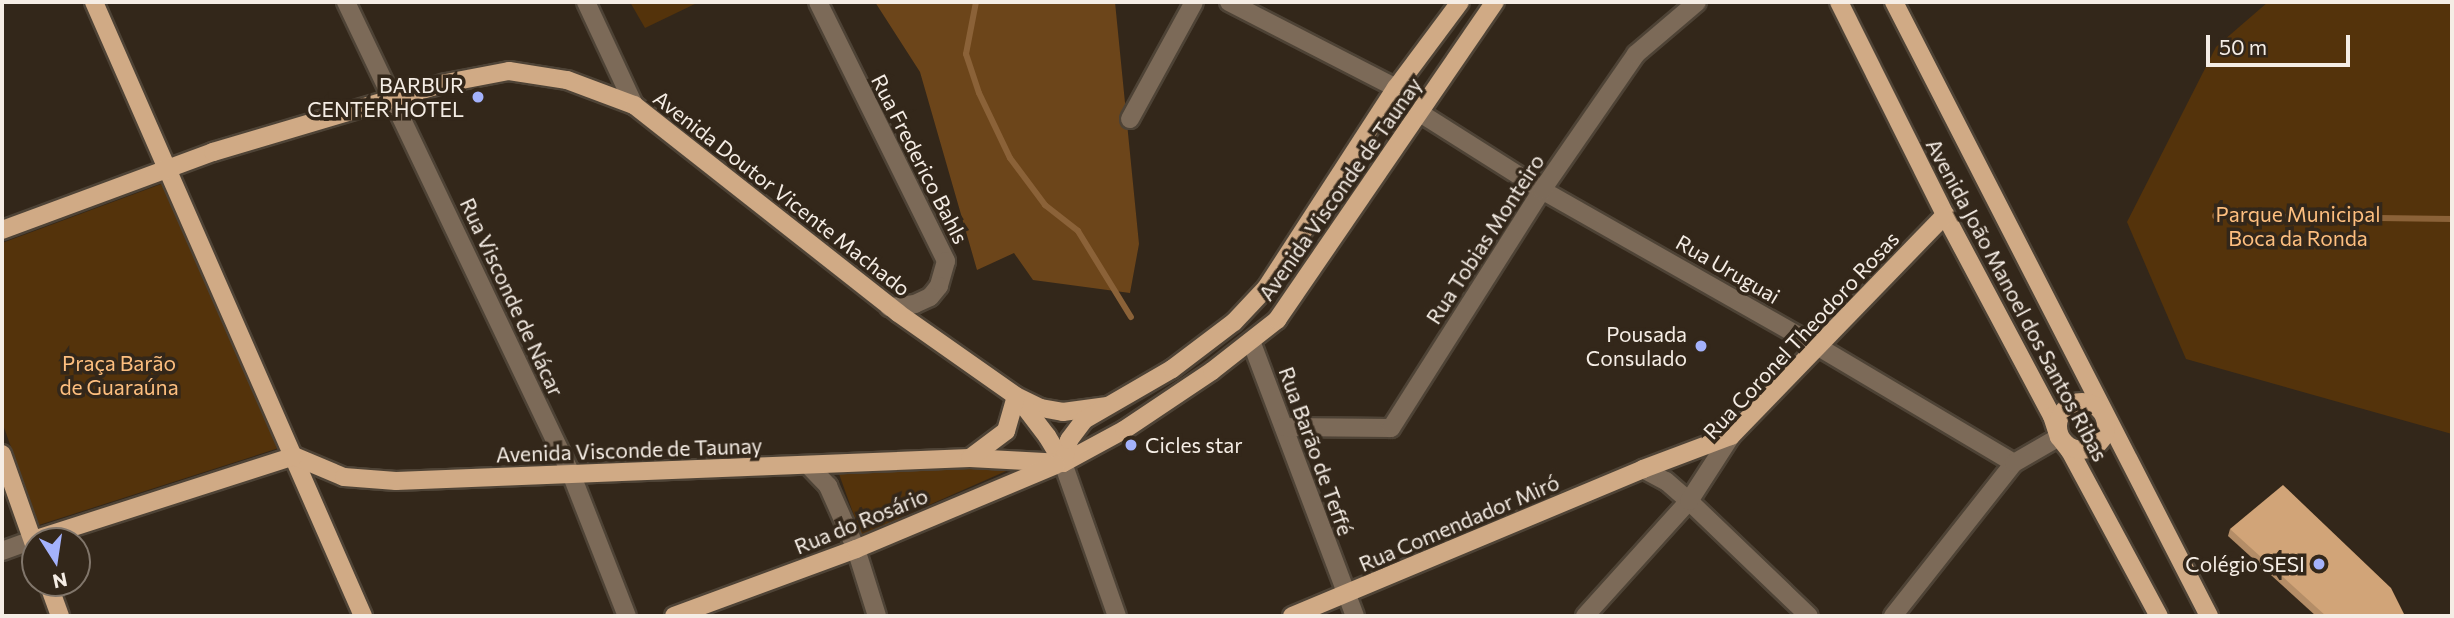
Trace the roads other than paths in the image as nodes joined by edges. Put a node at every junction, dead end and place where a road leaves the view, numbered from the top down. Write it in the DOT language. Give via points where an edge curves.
graph roads {
  1 [pos="94,2"];
  2 [pos="346,2"];
  3 [pos="586,2"];
  4 [pos="818,2"];
  5 [pos="832,2"];
  6 [pos="1194,2"];
  7 [pos="1229,2"];
  8 [pos="1460,2"];
  9 [pos="1496,2"];
  10 [pos="1697,2"];
  11 [pos="1839,2"];
  12 [pos="1894,2"];
  13 [pos="848,66"];
  14 [pos="1396,88"];
  15 [pos="393,99"];
  16 [pos="634,105"];
  17 [pos="1420,113"];
  18 [pos="1130,119"];
  19 [pos="169,168"];
  20 [pos="1542,190"];
  21 [pos="1945,215"];
  22 [pos="2,230"];
  23 [pos="889,307"];
  24 [pos="1251,341"];
  25 [pos="1817,346"];
  26 [pos="1016,396"];
  27 [pos="1106,406"];
  28 [pos="2103,414"];
  29 [pos="1284,428"];
  30 [pos="1731,436"];
  31 [pos="2059,437"];
  32 [pos="2,454"];
  33 [pos="294,456"];
  34 [pos="970,458"];
  35 [pos="1063,463"];
  36 [pos="2014,463"];
  37 [pos="809,466"];
  38 [pos="1643,469"];
  39 [pos="572,476"];
  40 [pos="1689,501"];
  41 [pos="28,527"];
  42 [pos="82,527"];
  43 [pos="21,546"];
  44 [pos="856,549"];
  45 [pos="2,551"];
  46 [pos="1345,596"];
  47 [pos="53,597"];
  48 [pos="60,616"];
  49 [pos="363,616"];
  50 [pos="627,616"];
  51 [pos="674,616"];
  52 [pos="877,616"];
  53 [pos="1117,616"];
  54 [pos="1292,616"];
  55 [pos="1355,616"];
  56 [pos="1585,616"];
  57 [pos="1808,616"];
  58 [pos="1892,616"];
  59 [pos="2159,616"];
  60 [pos="2209,616"];
  1 -- 19 [label="main road"];
  2 -- 15 [label="street, Rua Visconde de Nácar"];
  3 -- 16 [label="street"];
  4 -- 13 [label="street, Rua Frederico Bahls"];
  5 -- 13 [label="street"];
  6 -- 18 [label="street"];
  7 -- 14 [label="street"];
  8 -- 14 [label="main road, Avenida Visconde de Taunay"];
  9 -- 17 [label="main road, Avenida Visconde de Taunay"];
  10 -- 20 [label="street, Rua Tobias Monteiro" via="1636,54"];
  11 -- 21 [label="main road, Avenida João Manoel dos Santos Ribas"];
  12 -- 28 [label="main road, Avenida João Manoel dos Santos Ribas"];
  13 -- 23 [label="street, Rua Frederico Bahls" via="946,261 939,286 930,297"];
  14 -- 27 [label="main road, Avenida Visconde de Taunay" via="1266,288 1234,322 1172,369"];
  15 -- 16 [label="main road, Avenida Doutor Vicente Machado" via="509,71 567,80"];
  15 -- 19 [label="main road, Avenida Doutor Vicente Machado"];
  15 -- 39 [label="street, Rua Visconde de Nácar"];
  16 -- 23 [label="main road, Avenida Doutor Vicente Machado"];
  17 -- 20 [label="street, Rua Uruguai"];
  17 -- 24 [label="main road, Avenida Visconde de Taunay" via="1277,320"];
  19 -- 22 [label="main road"];
  19 -- 33 [label="main road"];
  20 -- 25 [label="street, Rua Uruguai"];
  20 -- 29 [label="street, Rua Tobias Monteiro" via="1391,428"];
  21 -- 25 [label="main road, Rua Coronel Theodoro Rosas"];
  21 -- 31 [label="main road, Avenida João Manoel dos Santos Ribas"];
  23 -- 26 [label="main road, Avenida Doutor Vicente Machado"];
  24 -- 29 [label="street, Rua Barão de Teffé"];
  24 -- 35 [label="main road, Avenida Visconde de Taunay" via="1124,430"];
  25 -- 30 [label="main road, Rua Coronel Theodoro Rosas"];
  25 -- 36 [label="street, Rua Uruguai"];
  26 -- 27 [label="main road, Avenida Doutor Vicente Machado" via="1063,412"];
  26 -- 34 [label="main road" via="1006,431"];
  26 -- 35 [label="main road"];
  27 -- 35 [label="main road" via="1076,429"];
  28 -- 31 [label="main road" via="2088,403 2070,406 2059,420"];
  28 -- 31 [label="main road" via="2105,432 2093,447 2076,449"];
  28 -- 60 [label="main road, Avenida João Manoel dos Santos Ribas"];
  29 -- 46 [label="street, Rua Barão de Teffé"];
  30 -- 38 [label="main road, Rua Comendador Miró"];
  30 -- 40 [label="street, Rua Coronel Theodoro Rosas"];
  31 -- 36 [label="street"];
  31 -- 59 [label="main road, Avenida João Manoel dos Santos Ribas"];
  32 -- 41 [label="main road"];
  33 -- 39 [label="main road, Avenida Visconde de Taunay" via="344,477 396,481"];
  33 -- 42 [label="main road"];
  33 -- 49 [label="main road"];
  34 -- 35 [label="main road, Avenida Visconde de Taunay"];
  34 -- 37 [label="main road, Avenida Visconde de Taunay"];
  35 -- 44 [label="main road, Rua do Rosário"];
  35 -- 53 [label="street"];
  36 -- 58 [label="street"];
  37 -- 39 [label="main road, Avenida Visconde de Taunay"];
  37 -- 44 [label="street" via="828,486"];
  38 -- 40 [label="street"];
  38 -- 46 [label="main road, Rua Comendador Miró"];
  39 -- 50 [label="street, Rua Visconde de Nácar"];
  40 -- 56 [label="street, Rua Coronel Theodoro Rosas"];
  40 -- 57 [label="street"];
  43 -- 45 [label="street"];
  44 -- 51 [label="main road, Rua do Rosário"];
  44 -- 52 [label="street"];
  46 -- 54 [label="main road, Rua Comendador Miró"];
  46 -- 55 [label="street, Rua Barão de Teffé"];
  47 -- 48 [label="main road"];
}
